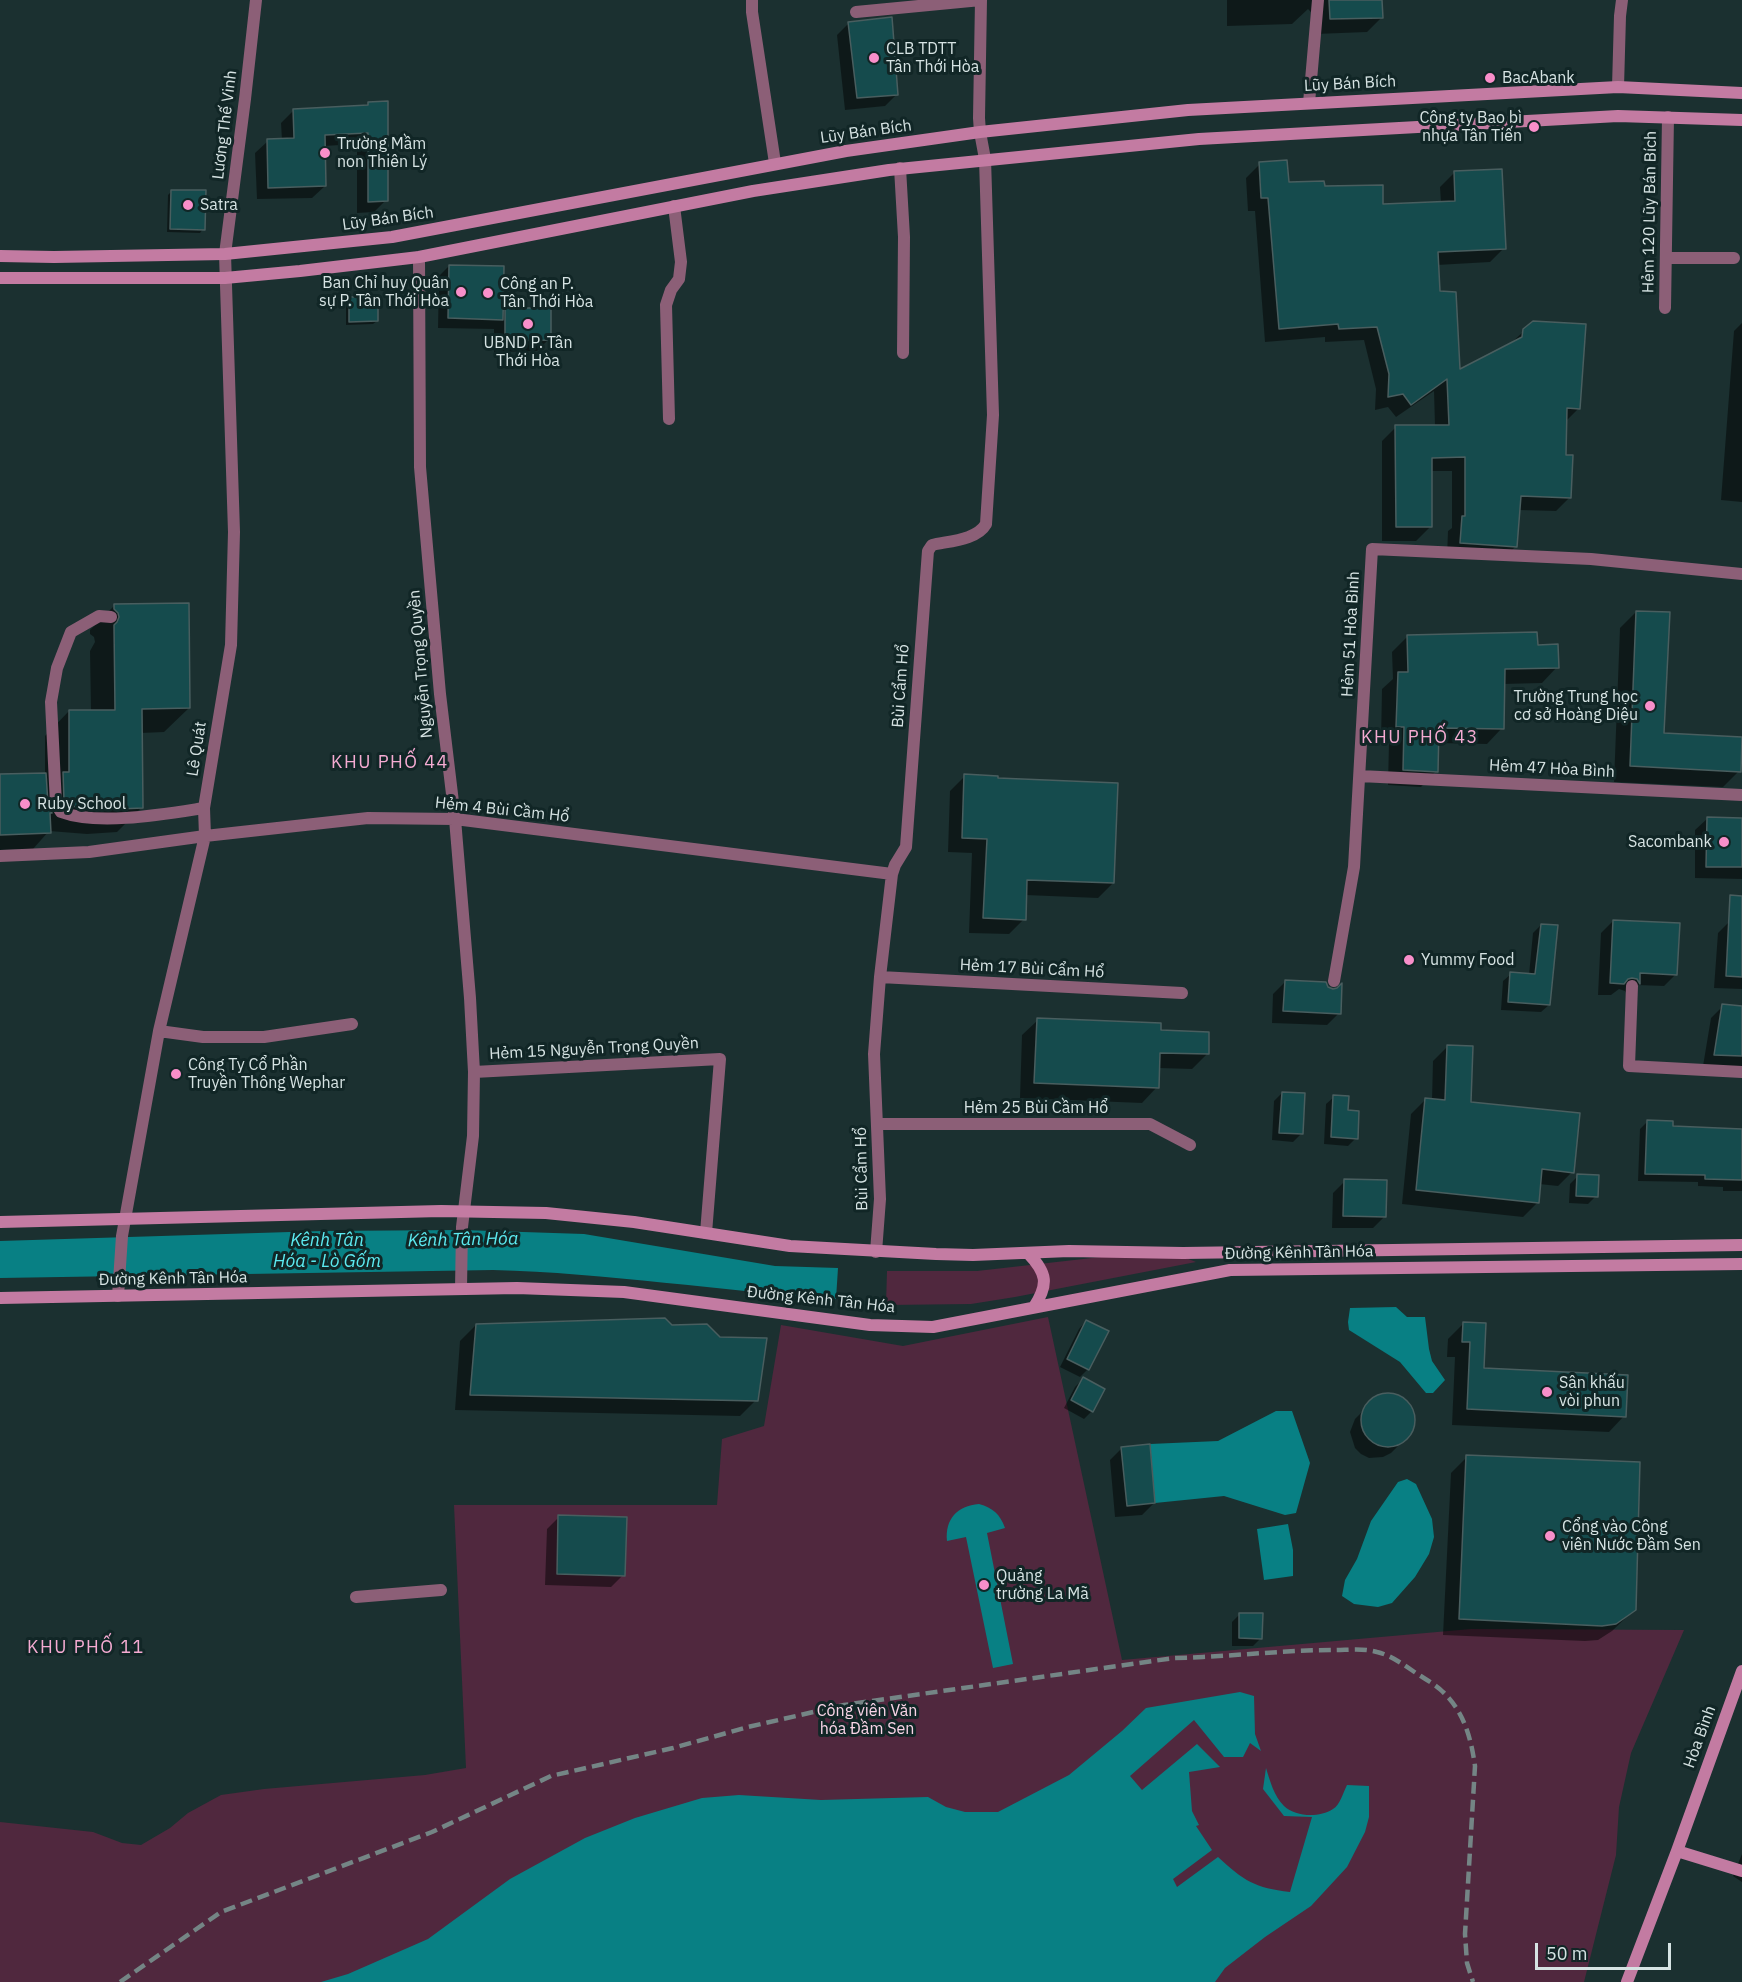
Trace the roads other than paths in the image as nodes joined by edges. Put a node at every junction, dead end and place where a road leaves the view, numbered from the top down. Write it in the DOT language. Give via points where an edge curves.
graph roads {
  1 [pos="256,0"];
  2 [pos="752,0"];
  3 [pos="981,0"];
  4 [pos="1318,0"];
  5 [pos="1622,0"];
  6 [pos="856,12"];
  7 [pos="1618,87"];
  8 [pos="1742,93"];
  9 [pos="1310,103"];
  10 [pos="1668,117"];
  11 [pos="1742,120"];
  12 [pos="980,132"];
  13 [pos="985,159"];
  14 [pos="775,163"];
  15 [pos="900,168"];
  16 [pos="674,206"];
  17 [pos="225,254"];
  18 [pos="0,256"];
  19 [pos="419,257"];
  20 [pos="1666,258"];
  21 [pos="1734,258"];
  22 [pos="0,278"];
  23 [pos="225,278"];
  24 [pos="1665,308"];
  25 [pos="903,353"];
  26 [pos="669,418"];
  27 [pos="1742,574"];
  28 [pos="111,617"];
  29 [pos="1360,776"];
  30 [pos="1742,795"];
  31 [pos="204,808"];
  32 [pos="454,819"];
  33 [pos="205,836"];
  34 [pos="0,856"];
  35 [pos="892,874"];
  36 [pos="880,977"];
  37 [pos="1334,981"];
  38 [pos="1632,986"];
  39 [pos="1182,993"];
  40 [pos="352,1024"];
  41 [pos="159,1031"];
  42 [pos="474,1072"];
  43 [pos="1742,1072"];
  44 [pos="878,1124"];
  45 [pos="1190,1145"];
  46 [pos="463,1211"];
  47 [pos="125,1218"];
  48 [pos="0,1222"];
  49 [pos="706,1233"];
  50 [pos="1742,1245"];
  51 [pos="876,1252"];
  52 [pos="1028,1253"];
  53 [pos="1742,1264"];
  54 [pos="461,1289"];
  55 [pos="118,1296"];
  56 [pos="0,1298"];
  57 [pos="1034,1307"];
  58 [pos="441,1590"];
  59 [pos="356,1596"];
  60 [pos="1742,1671"];
  61 [pos="1677,1851"];
  62 [pos="1742,1871"];
  63 [pos="1627,1982"];
  1 -- 17 [label="street, Lương Thế Vinh"];
  2 -- 14 [label="street"];
  3 -- 6 [label="street"];
  3 -- 12 [label="street, Bùi Cẩm Hổ"];
  4 -- 9 [label="street"];
  5 -- 7 [label="street"];
  7 -- 8 [label="main road, Lũy Bán Bích"];
  7 -- 9 [label="main road, Lũy Bán Bích"];
  9 -- 12 [label="main road, Lũy Bán Bích" via="1186,110"];
  10 -- 11 [label="main road"];
  10 -- 13 [label="main road" via="1302,132"];
  10 -- 20 [label="street, Hẻm 120 Lũy Bán Bích"];
  12 -- 13 [label="street, Bùi Cẩm Hổ"];
  12 -- 14 [label="main road, Lũy Bán Bích"];
  13 -- 15 [label="main road"];
  13 -- 35 [label="street, Bùi Cẩm Hổ" via="993,415 986,524 975,535 932,545 928,552 906,847"];
  14 -- 17 [label="main road, Lũy Bán Bích" via="392,237"];
  15 -- 16 [label="main road"];
  15 -- 25 [label="street"];
  16 -- 19 [label="main road"];
  16 -- 26 [label="street" via="681,262 679,279 666,305"];
  17 -- 18 [label="main road, Lũy Bán Bích"];
  17 -- 23 [label="street, Lương Thế Vinh"];
  19 -- 23 [label="main road"];
  19 -- 32 [label="street, Nguyễn Trọng Quyền" via="420,467"];
  20 -- 21 [label="street"];
  20 -- 24 [label="street, Hẻm 120 Lũy Bán Bích"];
  22 -- 23 [label="main road"];
  23 -- 31 [label="street, Lê Quát" via="234,532 231,645"];
  27 -- 29 [label="street, Hẻm 51 Hòa Bình" via="1591,559 1372,549"];
  28 -- 31 [label="street" via="99,616 71,632 57,668 51,702 56,804 61,812 92,819"];
  29 -- 30 [label="street, Hẻm 47 Hòa Bình"];
  29 -- 37 [label="street, Hẻm 51 Hòa Bình" via="1354,867"];
  31 -- 33 [label="street, Lê Quát"];
  32 -- 33 [label="street, Hẻm 4 Bùi Cầm Hổ" via="368,818"];
  32 -- 35 [label="street, Hẻm 4 Bùi Cầm Hổ"];
  32 -- 42 [label="street, Nguyễn Trọng Quyền"];
  33 -- 34 [label="street, Hẻm 4 Bùi Cầm Hổ" via="89,852"];
  33 -- 41 [label="street, Lê Quát"];
  35 -- 36 [label="street, Bùi Cẩm Hổ"];
  36 -- 39 [label="street, Hẻm 17 Bùi Cẩm Hổ"];
  36 -- 44 [label="street, Bùi Cẩm Hổ" via="874,1054"];
  38 -- 43 [label="street" via="1629,1066"];
  40 -- 41 [label="street" via="264,1037 203,1037"];
  41 -- 47 [label="street, Lê Quát"];
  42 -- 46 [label="street, Nguyễn Trọng Quyền" via="473,1136"];
  42 -- 49 [label="street, Hẻm 15 Nguyễn Trọng Quyền" via="720,1059"];
  44 -- 45 [label="street, Hẻm 25 Bùi Cầm Hổ" via="1150,1124"];
  44 -- 51 [label="street, Bùi Cẩm Hổ" via="880,1199"];
  46 -- 47 [label="main road, Đường Kênh Tân Hóa"];
  46 -- 49 [label="main road, Đường Kênh Tân Hóa" via="546,1213"];
  46 -- 54 [label="street, Nguyễn Trọng Quyền"];
  47 -- 48 [label="main road, Đường Kênh Tân Hóa"];
  47 -- 55 [label="street, Lê Quát"];
  49 -- 51 [label="main road, Đường Kênh Tân Hóa" via="789,1246"];
  50 -- 52 [label="main road, Đường Kênh Tân Hóa"];
  51 -- 52 [label="main road, Đường Kênh Tân Hóa"];
  52 -- 57 [label="main road" via="1044,1274 1044,1285"];
  53 -- 57 [label="main road, Đường Kênh Tân Hóa" via="1230,1270"];
  54 -- 55 [label="main road, Đường Kênh Tân Hóa"];
  54 -- 57 [label="main road, Đường Kênh Tân Hóa" via="624,1292 870,1325 933,1327"];
  55 -- 56 [label="main road, Đường Kênh Tân Hóa"];
  58 -- 59 [label="street"];
  60 -- 61 [label="main road, Hòa Bình"];
  61 -- 62 [label="main road"];
  61 -- 63 [label="main road"];
}
